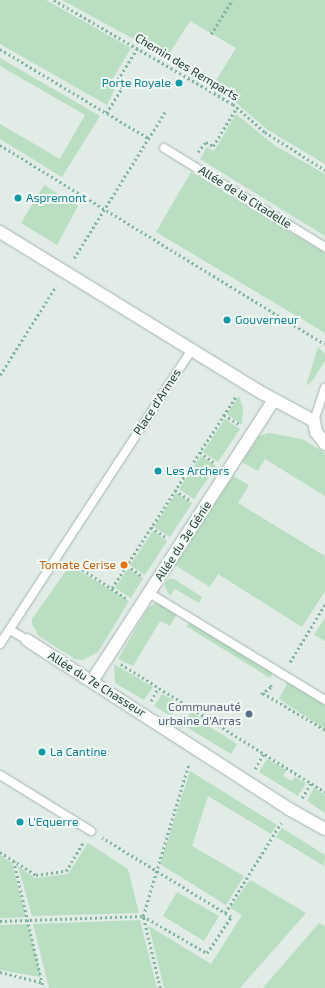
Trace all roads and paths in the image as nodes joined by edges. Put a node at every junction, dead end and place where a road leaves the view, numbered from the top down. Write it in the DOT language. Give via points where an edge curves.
graph roads {
  1 [pos="54,0"];
  2 [pos="232,0"];
  3 [pos="211,34"];
  4 [pos="138,47"];
  5 [pos="0,49"];
  6 [pos="237,107"];
  7 [pos="165,112"];
  8 [pos="106,113"];
  9 [pos="206,142"];
  10 [pos="0,145"];
  11 [pos="164,148"];
  12 [pos="325,170"];
  13 [pos="0,232"];
  14 [pos="325,246"];
  15 [pos="325,344"];
  16 [pos="192,349"];
  17 [pos="245,382"];
  18 [pos="325,388"];
  19 [pos="274,400"];
  20 [pos="314,421"];
  21 [pos="325,444"];
  22 [pos="66,559"];
  23 [pos="112,588"];
  24 [pos="149,593"];
  25 [pos="325,604"];
  26 [pos="141,607"];
  27 [pos="10,630"];
  28 [pos="27,640"];
  29 [pos="0,644"];
  30 [pos="108,656"];
  31 [pos="282,673"];
  32 [pos="92,681"];
  33 [pos="263,693"];
  34 [pos="325,700"];
  35 [pos="325,730"];
  36 [pos="194,745"];
  37 [pos="0,775"];
  38 [pos="325,792"];
  39 [pos="289,809"];
  40 [pos="325,829"];
  41 [pos="91,831"];
  42 [pos="0,852"];
  43 [pos="14,861"];
  44 [pos="156,872"];
  45 [pos="224,913"];
  46 [pos="143,916"];
  47 [pos="30,920"];
  48 [pos="0,921"];
  49 [pos="0,972"];
  50 [pos="44,983"];
  51 [pos="43,987"];
  52 [pos="160,988"];
  1 -- 4 [label="path, Chemin des Remparts"];
  2 -- 3 [label="path"];
  4 -- 6 [label="path, Chemin des Remparts"];
  4 -- 8 [label="path" via="115,84 122,88"];
  5 -- 8 [label="path"];
  6 -- 9 [label="path" via="213,146"];
  6 -- 12 [label="path, Chemin des Remparts" via="264,132"];
  7 -- 8 [label="path" via="148,138"];
  10 -- 15 [label="path"];
  11 -- 14 [label="lane, Allée de la Citadelle"];
  13 -- 16 [label="street"];
  16 -- 17 [label="street"];
  16 -- 27 [label="lane, Place d'Armes"];
  17 -- 19 [label="street"];
  17 -- 23 [label="path"];
  18 -- 20 [label="lane"];
  19 -- 20 [label="street"];
  19 -- 24 [label="street, Allée du 3e Génie"];
  20 -- 21 [label="street" via="316,432"];
  22 -- 23 [label="path"];
  23 -- 26 [label="path"];
  24 -- 26 [label="street, Allée du 3e Génie"];
  24 -- 31 [label="lane"];
  25 -- 31 [label="path"];
  26 -- 30 [label="street, Allée du 3e Génie"];
  27 -- 28 [label="lane, Allée du 7e Chasseur"];
  27 -- 29 [label="lane, Place d'Armes"];
  28 -- 32 [label="street, Allée du 7e Chasseur"];
  30 -- 32 [label="street, Allée du 3e Génie"];
  30 -- 38 [label="path"];
  31 -- 34 [label="lane"];
  32 -- 36 [label="street, Allée du 7e Chasseur"];
  33 -- 35 [label="path"];
  36 -- 39 [label="street, Allée du 7e Chasseur"];
  36 -- 44 [label="path"];
  37 -- 41 [label="lane"];
  39 -- 40 [label="street, Allée du 7e Chasseur"];
  39 -- 45 [label="path"];
  41 -- 43 [label="path" via="66,871 36,875"];
  41 -- 44 [label="path"];
  42 -- 43 [label="path"];
  43 -- 47 [label="path"];
  44 -- 45 [label="path"];
  44 -- 46 [label="path"];
  45 -- 46 [label="path" via="231,917 207,952"];
  46 -- 47 [label="path"];
  46 -- 52 [label="path"];
  47 -- 48 [label="path"];
  47 -- 50 [label="path"];
  49 -- 50 [label="path"];
  50 -- 51 [label="path"];
}
